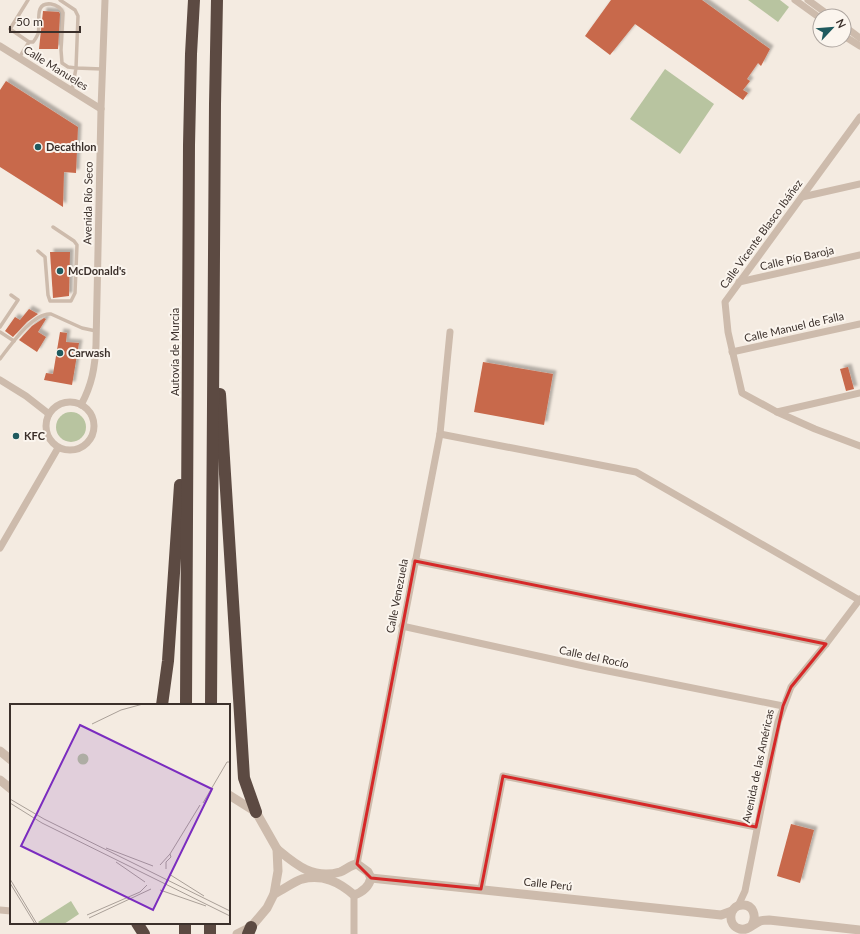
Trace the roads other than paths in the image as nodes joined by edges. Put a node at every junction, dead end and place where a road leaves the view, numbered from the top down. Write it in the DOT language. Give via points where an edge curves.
graph roads {
  1 [pos="28,0"];
  2 [pos="60,0"];
  3 [pos="105,0"];
  4 [pos="194,0"];
  5 [pos="217,0"];
  6 [pos="795,0"];
  7 [pos="808,0"];
  8 [pos="819,8"];
  9 [pos="812,12"];
  10 [pos="30,42"];
  11 [pos="0,46"];
  12 [pos="19,59"];
  13 [pos="76,68"];
  14 [pos="102,69"];
  15 [pos="72,92"];
  16 [pos="101,109"];
  17 [pos="860,117"];
  18 [pos="860,184"];
  19 [pos="802,197"];
  20 [pos="53,227"];
  21 [pos="38,251"];
  22 [pos="860,255"];
  23 [pos="739,282"];
  24 [pos="11,295"];
  25 [pos="214,298"];
  26 [pos="860,324"];
  27 [pos="0,327"];
  28 [pos="96,331"];
  29 [pos="0,332"];
  30 [pos="450,332"];
  31 [pos="14,341"];
  32 [pos="732,352"];
  33 [pos="0,359"];
  34 [pos="188,366"];
  35 [pos="0,380"];
  36 [pos="860,393"];
  37 [pos="81,405"];
  38 [pos="777,412"];
  39 [pos="49,414"];
  40 [pos="440,434"];
  41 [pos="860,446"];
  42 [pos="58,448"];
  43 [pos="0,548"];
  44 [pos="415,561"];
  45 [pos="860,600"];
  46 [pos="402,626"];
  47 [pos="826,644"];
  48 [pos="162,704"];
  49 [pos="186,704"];
  50 [pos="211,704"];
  51 [pos="783,706"];
  52 [pos="0,751"];
  53 [pos="10,759"];
  54 [pos="0,780"];
  55 [pos="10,788"];
  56 [pos="230,796"];
  57 [pos="256,812"];
  58 [pos="756,826"];
  59 [pos="276,849"];
  60 [pos="357,864"];
  61 [pos="371,878"];
  62 [pos="481,889"];
  63 [pos="274,894"];
  64 [pos="354,895"];
  65 [pos="742,908"];
  66 [pos="0,910"];
  67 [pos="10,911"];
  68 [pos="721,915"];
  69 [pos="769,920"];
  70 [pos="138,924"];
  71 [pos="138,924"];
  72 [pos="734,928"];
  73 [pos="747,929"];
  74 [pos="250,930"];
  75 [pos="860,930"];
  76 [pos="144,934"];
  77 [pos="151,934"];
  78 [pos="237,934"];
  79 [pos="354,934"];
  1 -- 10 [label="lane" via="10,29"];
  2 -- 13 [label="lane" via="75,10 78,16"];
  3 -- 14 [label="street, Avenida Río Seco"];
  4 -- 34 [label="highway, Autovía de Murcia" via="190,112"];
  5 -- 25 [label="highway"];
  6 -- 9 [label="street"];
  7 -- 8 [label="street"];
  10 -- 12 [label="lane"];
  10 -- 13 [label="lane" via="33,42 38,34 42,6 58,6 64,13 62,63"];
  11 -- 12 [label="street, Calle Manueles"];
  12 -- 15 [label="street, Calle Manueles"];
  13 -- 14 [label="lane"];
  13 -- 15 [label="lane"];
  14 -- 16 [label="street, Avenida Río Seco"];
  15 -- 16 [label="street, Calle Manueles"];
  16 -- 28 [label="street, Avenida Río Seco"];
  17 -- 19 [label="street, Calle Vicente Blasco Ibáñez"];
  18 -- 19 [label="street"];
  19 -- 23 [label="street, Calle Vicente Blasco Ibáñez"];
  20 -- 21 [label="lane" via="77,245 75,293 71,301 50,301 45,257"];
  22 -- 23 [label="street, Calle Pío Baroja"];
  23 -- 32 [label="street, Calle Vicente Blasco Ibáñez" via="726,302"];
  24 -- 27 [label="lane" via="18,300"];
  25 -- 50 [label="highway"];
  25 -- 57 [label="highway" via="244,778"];
  26 -- 32 [label="street, Calle Manuel de Falla"];
  28 -- 31 [label="lane" via="46,313 36,318"];
  28 -- 37 [label="street, Avenida Río Seco" via="94,371"];
  29 -- 31 [label="lane"];
  30 -- 40 [label="street, Calle Venezuela"];
  31 -- 33 [label="lane"];
  32 -- 38 [label="street, Calle Vicente Blasco Ibáñez" via="742,393"];
  34 -- 48 [label="highway" via="168,661"];
  34 -- 49 [label="highway, Autovía de Murcia"];
  35 -- 39 [label="street"];
  36 -- 38 [label="street"];
  37 -- 39 [label="street" via="71,402 61,404"];
  37 -- 42 [label="street" via="88,409 95,423 92,438 80,449 73,451"];
  38 -- 41 [label="street, Calle Vicente Blasco Ibáñez"];
  39 -- 42 [label="street" via="46,429 52,443"];
  40 -- 44 [label="street, Calle Venezuela"];
  40 -- 45 [label="street" via="636,472"];
  42 -- 43 [label="street"];
  44 -- 46 [label="street, Calle Venezuela"];
  44 -- 47 [label="street"];
  45 -- 47 [label="street, Avenida de las Américas"];
  46 -- 51 [label="street, Calle del Rocío"];
  46 -- 60 [label="street, Calle Venezuela"];
  47 -- 51 [label="street, Avenida de las Américas" via="791,687"];
  51 -- 58 [label="street, Avenida de las Américas"];
  52 -- 53 [label="street"];
  54 -- 55 [label="street"];
  56 -- 57 [label="street"];
  57 -- 59 [label="street"];
  58 -- 62 [label="street" via="503,776"];
  58 -- 65 [label="street, Avenida de las Américas"];
  59 -- 60 [label="street" via="308,871 338,872"];
  59 -- 63 [label="street" via="278,871"];
  60 -- 61 [label="street" via="368,872"];
  61 -- 62 [label="street, Calle Perú"];
  61 -- 64 [label="street" via="360,893"];
  62 -- 68 [label="street, Calle Perú"];
  63 -- 64 [label="street" via="301,880 314,878 335,881"];
  63 -- 74 [label="street"];
  64 -- 79 [label="street"];
  65 -- 68 [label="street, Calle Perú"];
  65 -- 69 [label="street"];
  65 -- 72 [label="street" via="730,915"];
  65 -- 73 [label="street" via="755,918"];
  66 -- 67 [label="street"];
  68 -- 72 [label="street"];
  69 -- 73 [label="street" via="761,920"];
  69 -- 75 [label="street"];
  70 -- 76 [label="highway"];
  71 -- 77 [label="street"];
  72 -- 73 [label="street"];
  74 -- 78 [label="street"];
}
